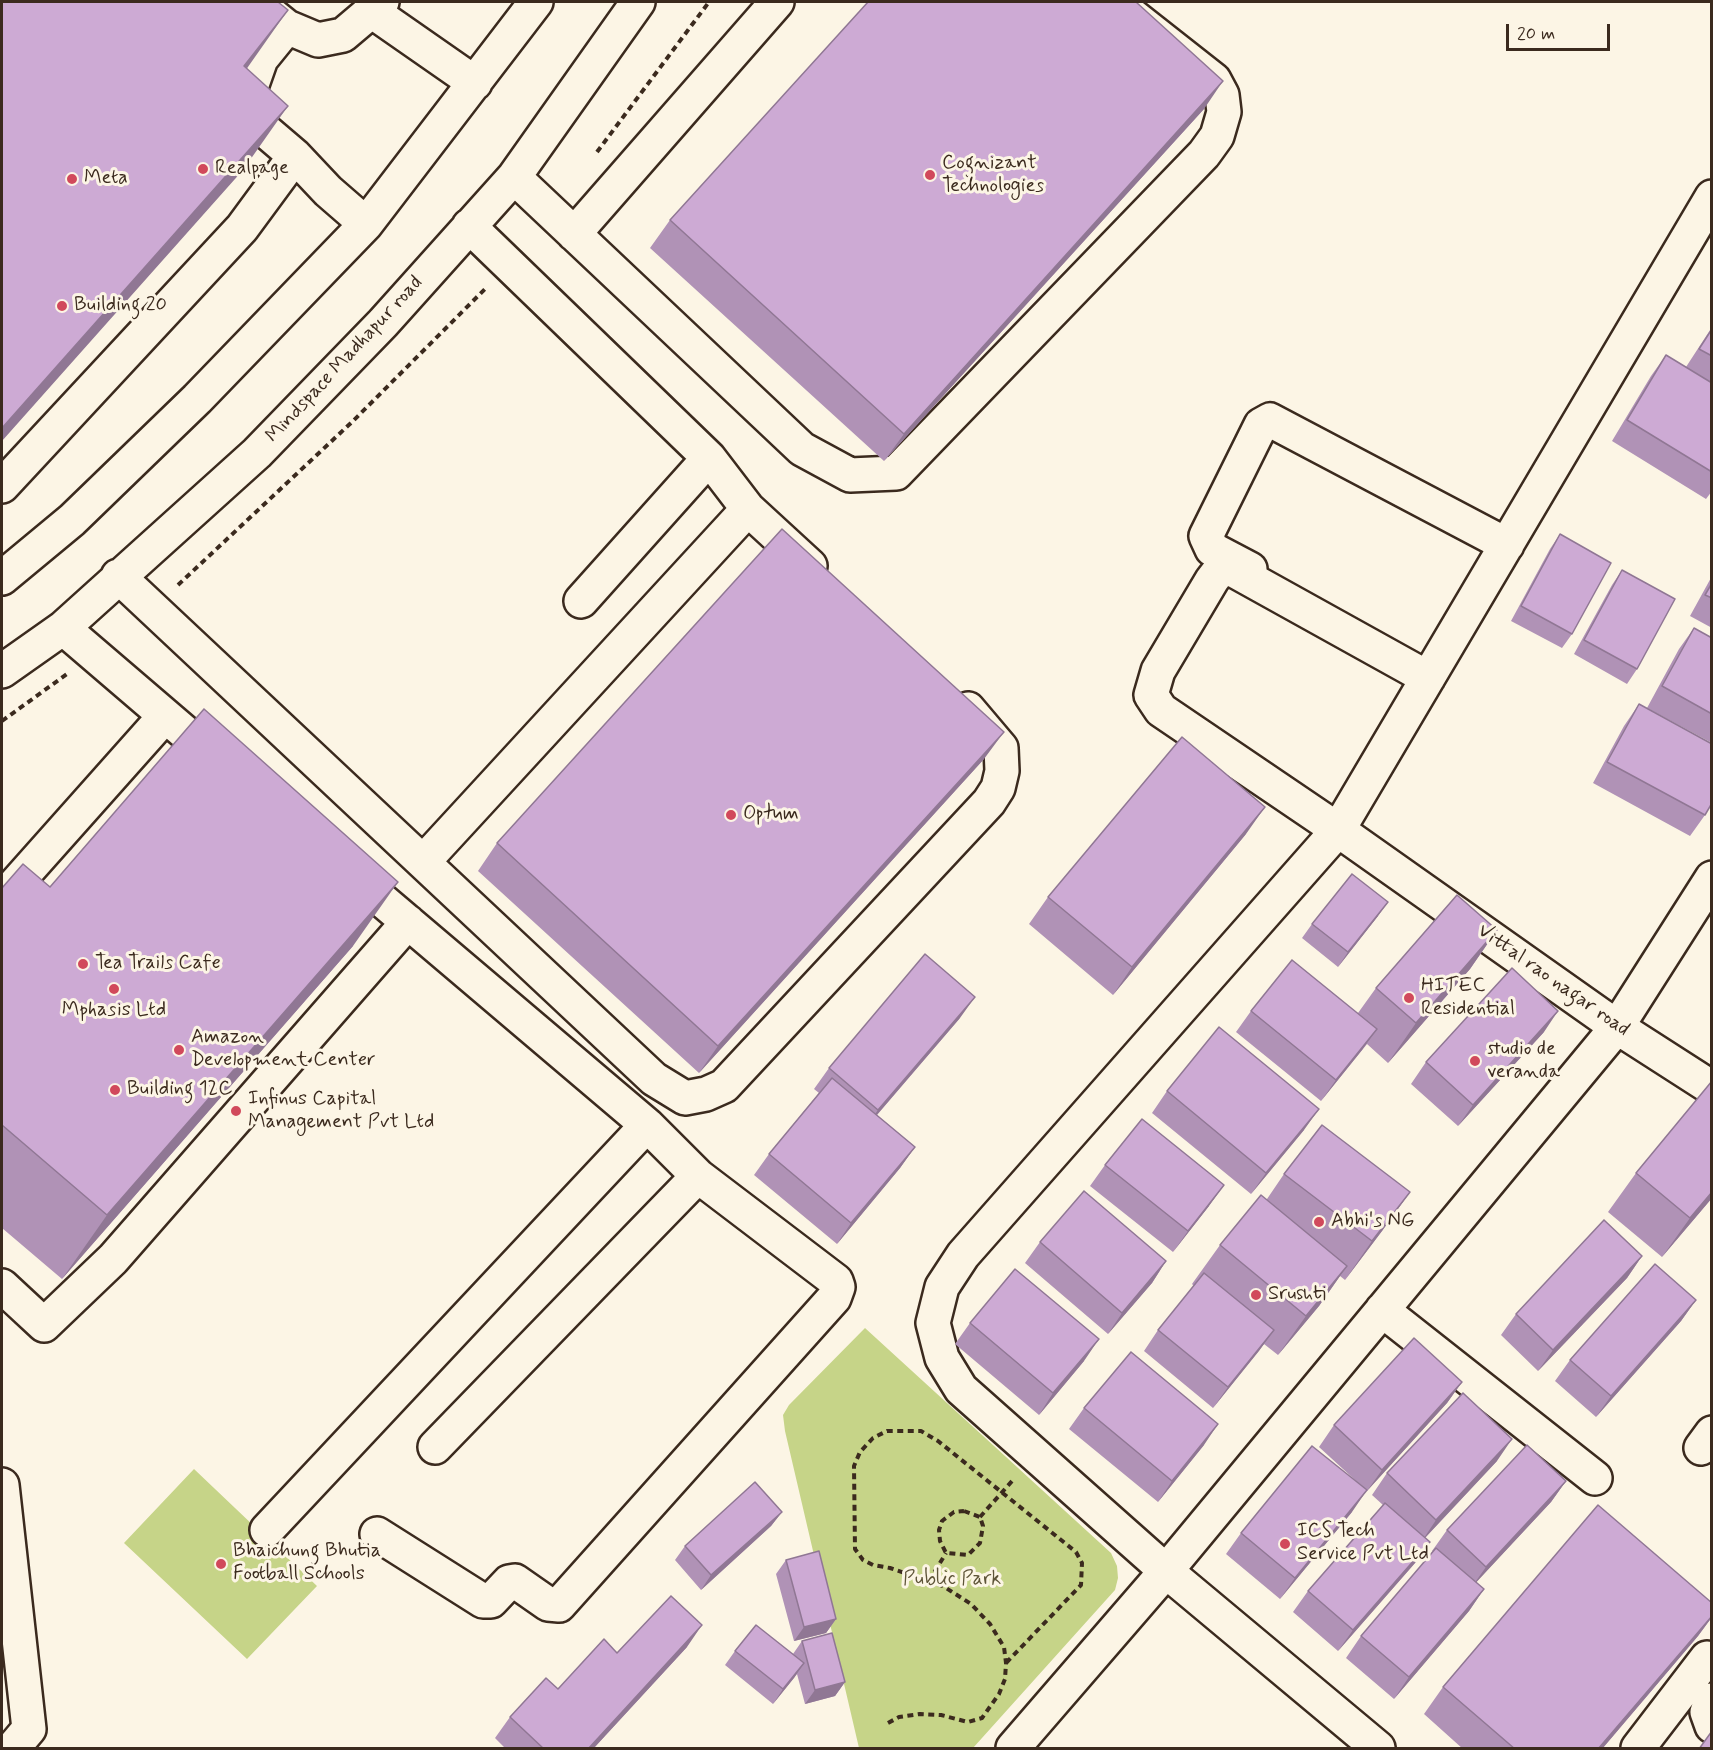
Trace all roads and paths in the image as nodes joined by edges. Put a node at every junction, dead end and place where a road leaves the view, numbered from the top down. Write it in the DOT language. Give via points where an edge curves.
graph roads {
  1 [pos="256,2"];
  2 [pos="536,2"];
  3 [pos="638,2"];
  4 [pos="709,2"];
  5 [pos="777,2"];
  6 [pos="1115,2"];
  7 [pos="377,7"];
  8 [pos="287,27"];
  9 [pos="475,83"];
  10 [pos="595,155"];
  11 [pos="295,156"];
  12 [pos="514,177"];
  13 [pos="1712,197"];
  14 [pos="366,224"];
  15 [pos="469,226"];
  16 [pos="574,234"];
  17 [pos="509,263"];
  18 [pos="709,458"];
  19 [pos="2,486"];
  20 [pos="748,509"];
  21 [pos="1507,545"];
  22 [pos="118,576"];
  23 [pos="2,578"];
  24 [pos="834,588"];
  25 [pos="581,601"];
  26 [pos="151,607"];
  27 [pos="63,628"];
  28 [pos="94,655"];
  29 [pos="2,671"];
  30 [pos="1432,672"];
  31 [pos="946,689"];
  32 [pos="165,716"];
  33 [pos="2,721"];
  34 [pos="237,777"];
  35 [pos="1338,830"];
  36 [pos="327,853"];
  37 [pos="424,861"];
  38 [pos="1712,878"];
  39 [pos="2,898"];
  40 [pos="408,922"];
  41 [pos="1617,1027"];
  42 [pos="1712,1088"];
  43 [pos="647,1125"];
  44 [pos="698,1176"];
  45 [pos="2,1286"];
  46 [pos="1382,1310"];
  47 [pos="435,1447"];
  48 [pos="1036,1455"];
  49 [pos="1595,1478"];
  50 [pos="2,1485"];
  51 [pos="1002,1492"];
  52 [pos="980,1517"];
  53 [pos="267,1530"];
  54 [pos="377,1534"];
  55 [pos="946,1553"];
  56 [pos="1166,1571"];
  57 [pos="929,1581"];
  58 [pos="1707,1658"];
  59 [pos="1006,1663"];
  60 [pos="1712,1700"];
  61 [pos="888,1722"];
  62 [pos="1712,1726"];
  63 [pos="13,1749"];
  64 [pos="1013,1749"];
  65 [pos="1378,1749"];
  66 [pos="1638,1749"];
  1 -- 8 [label="street"];
  2 -- 9 [label="street"];
  3 -- 12 [label="street, Mindspace Madhapur road"];
  4 -- 10 [label="path"];
  5 -- 16 [label="street"];
  6 -- 16 [label="street" via="1214,80 1222,94 1224,112 1217,136 1204,154 896,473 850,475 802,449"];
  7 -- 8 [label="street" via="343,35 318,40"];
  7 -- 9 [label="street"];
  8 -- 11 [label="street" via="261,59 249,93 254,122"];
  9 -- 14 [label="street"];
  11 -- 14 [label="street"];
  11 -- 19 [label="street" via="242,228"];
  12 -- 15 [label="street, Mindspace Madhapur road"];
  12 -- 16 [label="street"];
  13 -- 21 [label="street"];
  14 -- 23 [label="street" via="197,399 72,520"];
  15 -- 17 [label="street"];
  15 -- 22 [label="street, Mindspace Madhapur road" via="383,323 257,453"];
  17 -- 18 [label="street"];
  17 -- 26 [label="path" via="352,422 223,545"];
  18 -- 20 [label="street"];
  18 -- 25 [label="street"];
  20 -- 24 [label="street"];
  20 -- 37 [label="street"];
  21 -- 30 [label="street"];
  21 -- 30 [label="street" via="1270,420 1261,425 1206,536 1208,544"];
  22 -- 26 [label="street"];
  22 -- 27 [label="street, Mindspace Madhapur road"];
  26 -- 37 [label="street"];
  27 -- 28 [label="street"];
  27 -- 29 [label="street, Mindspace Madhapur road"];
  28 -- 32 [label="street"];
  28 -- 33 [label="path"];
  30 -- 35 [label="street"];
  30 -- 35 [label="street, Vittal rao nagar road" via="1228,567 1222,567 1212,580 1158,671 1151,695 1161,710"];
  31 -- 37 [label="street" via="980,721 1001,748 998,788 724,1086 706,1094 685,1098 654,1079"];
  32 -- 34 [label="street"];
  32 -- 39 [label="street"];
  35 -- 41 [label="street, Vittal rao nagar road"];
  35 -- 48 [label="street" via="963,1255 942,1287 933,1323 942,1358 961,1389"];
  36 -- 40 [label="street"];
  38 -- 41 [label="street"];
  40 -- 43 [label="street"];
  40 -- 45 [label="street" via="114,1259 44,1326"];
  41 -- 42 [label="street, Vittal rao nagar road"];
  41 -- 46 [label="street"];
  43 -- 44 [label="street"];
  43 -- 53 [label="street"];
  44 -- 47 [label="street"];
  44 -- 54 [label="street" via="836,1281 838,1292 589,1574 554,1606 515,1581 491,1600 483,1601"];
  46 -- 49 [label="street"];
  46 -- 56 [label="street"];
  48 -- 51 [label="path"];
  48 -- 56 [label="street"];
  50 -- 63 [label="street" via="29,1729"];
  51 -- 52 [label="path"];
  51 -- 57 [label="path" via="921,1431 887,1431 873,1438 860,1452 854,1466 855,1549 873,1565"];
  51 -- 59 [label="path" via="1076,1552 1082,1563 1081,1585"];
  52 -- 55 [label="path" via="983,1535 975,1549 968,1555"];
  52 -- 55 [label="path" via="954,1512 942,1521 940,1541"];
  55 -- 57 [label="path"];
  56 -- 64 [label="street"];
  56 -- 65 [label="street"];
  57 -- 59 [label="path" via="971,1604 990,1624 1004,1647"];
  58 -- 66 [label="street"];
  59 -- 61 [label="path" via="999,1694 982,1718 968,1722 920,1714"];
  60 -- 62 [label="street" via="1707,1712"];
}
